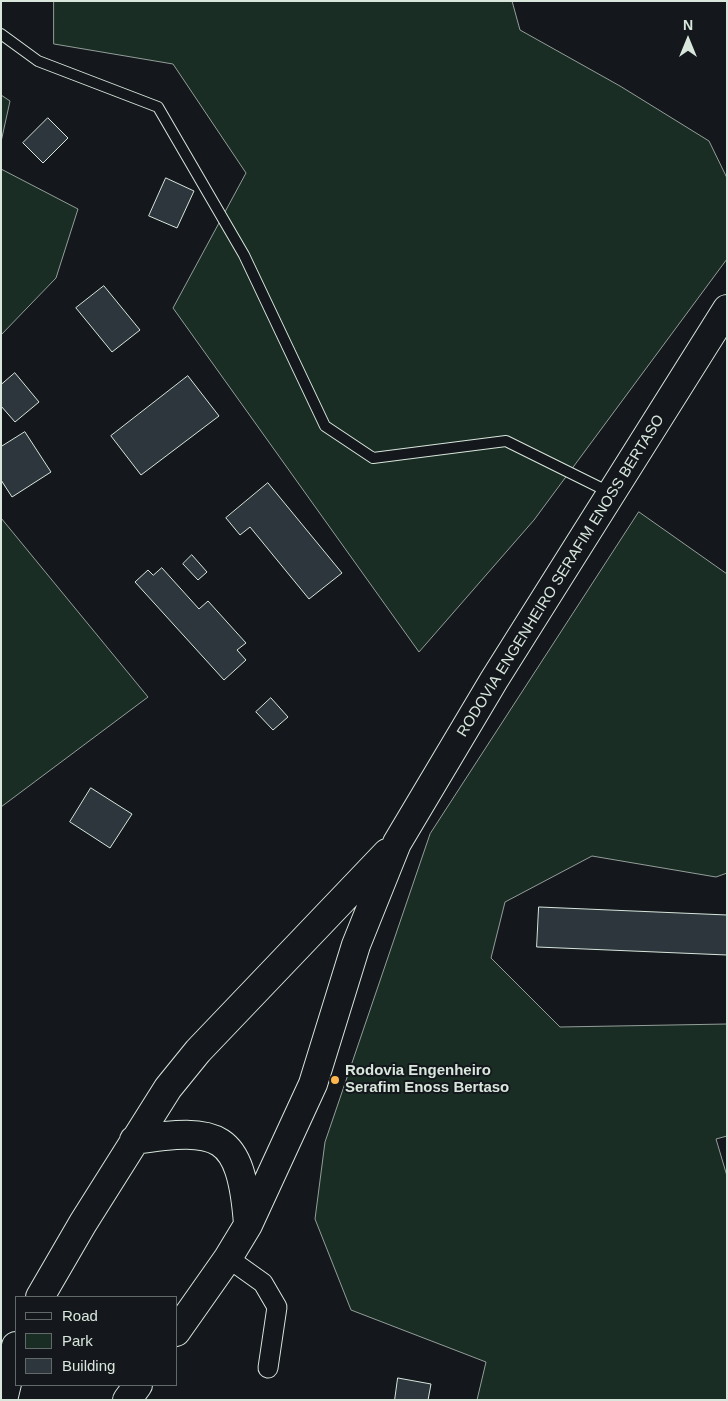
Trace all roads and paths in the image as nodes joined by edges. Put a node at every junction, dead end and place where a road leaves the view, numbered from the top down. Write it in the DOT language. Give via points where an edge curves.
graph roads {
  1 [pos="1,34"];
  2 [pos="727,309"];
  3 [pos="611,493"];
  4 [pos="397,843"];
  5 [pos="134,1140"];
  6 [pos="248,1225"];
  7 [pos="228,1258"];
  8 [pos="41,1296"];
  9 [pos="178,1329"];
  10 [pos="15,1350"];
  11 [pos="268,1368"];
  12 [pos="137,1386"];
  13 [pos="2,1400"];
  14 [pos="127,1400"];
  1 -- 3 [label="lane" via="38,61 158,107 244,255 325,426 373,458 506,441"];
  2 -- 3 [label="highway, RODOVIA ENGENHEIRO SERAFIM ENOSS BERTASO"];
  3 -- 4 [label="highway, RODOVIA ENGENHEIRO SERAFIM ENOSS BERTASO"];
  4 -- 5 [label="highway, RODOVIA ENGENHEIRO SERAFIM ENOSS BERTASO" via="198,1051 168,1088"];
  4 -- 6 [label="highway, RODOVIA ENGENHEIRO SERAFIM ENOSS BERTASO" via="356,945 313,1084"];
  5 -- 6 [label="highway" via="189,1133 206,1135 223,1144 236,1160 246,1194"];
  5 -- 8 [label="highway, RODOVIA ENGENHEIRO SERAFIM ENOSS BERTASO"];
  6 -- 7 [label="highway, RODOVIA ENGENHEIRO SERAFIM ENOSS BERTASO"];
  7 -- 9 [label="highway, RODOVIA ENGENHEIRO SERAFIM ENOSS BERTASO"];
  7 -- 11 [label="street" via="263,1284 277,1307"];
  10 -- 13 [label="highway"];
  12 -- 14 [label="highway"];
}
